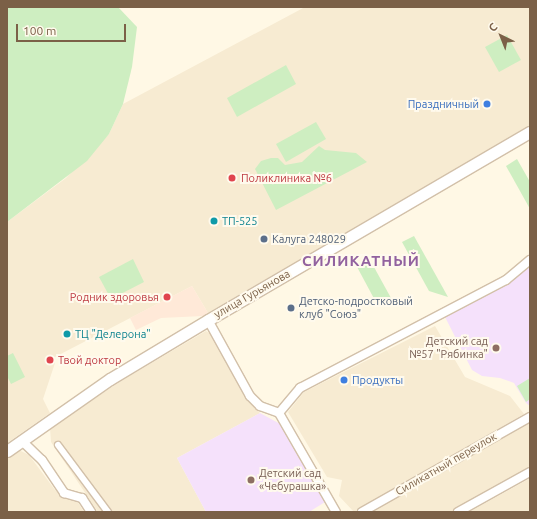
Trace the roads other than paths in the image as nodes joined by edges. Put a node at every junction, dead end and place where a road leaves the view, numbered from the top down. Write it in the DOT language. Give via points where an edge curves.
graph roads {
  1 [pos="530,132"];
  2 [pos="530,260"];
  3 [pos="208,320"];
  4 [pos="279,413"];
  5 [pos="530,417"];
  6 [pos="22,440"];
  7 [pos="58,445"];
  8 [pos="7,450"];
  9 [pos="530,472"];
  10 [pos="91,512"];
  11 [pos="108,512"];
  12 [pos="336,512"];
  13 [pos="362,512"];
  14 [pos="458,512"];
  1 -- 3 [label="street, улица Гурьянова"];
  2 -- 4 [label="street" via="506,280 300,388"];
  3 -- 4 [label="street" via="250,396 260,406"];
  3 -- 6 [label="street, улица Гурьянова" via="110,379"];
  4 -- 12 [label="street"];
  5 -- 13 [label="street, Силикатный переулок"];
  6 -- 8 [label="street, улица Гурьянова"];
  6 -- 10 [label="street" via="42,460 64,493 82,498"];
  7 -- 11 [label="street"];
  9 -- 14 [label="street"];
}
